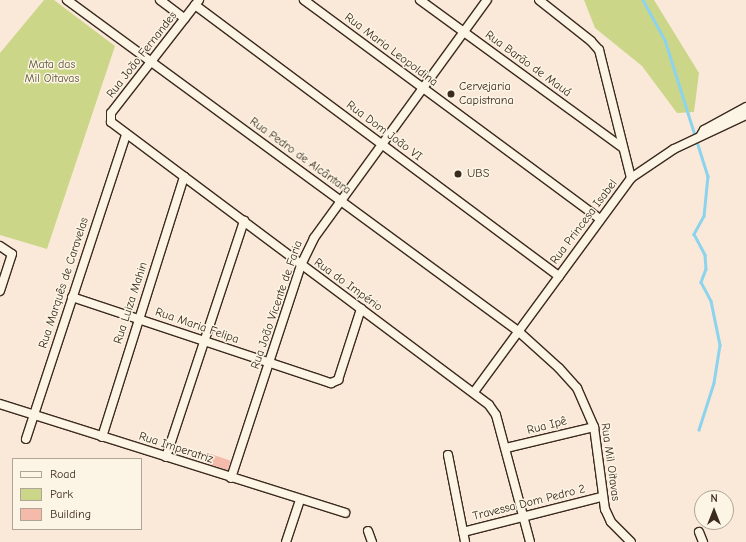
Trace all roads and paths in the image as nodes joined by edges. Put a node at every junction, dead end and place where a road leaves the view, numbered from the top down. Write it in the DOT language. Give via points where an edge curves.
graph roads {
  1 [pos="68,0"];
  2 [pos="160,0"];
  3 [pos="304,0"];
  4 [pos="420,0"];
  5 [pos="488,0"];
  6 [pos="538,0"];
  7 [pos="197,3"];
  8 [pos="185,19"];
  9 [pos="464,32"];
  10 [pos="152,63"];
  11 [pos="422,88"];
  12 [pos="746,107"];
  13 [pos="746,114"];
  14 [pos="113,124"];
  15 [pos="126,135"];
  16 [pos="697,137"];
  17 [pos="381,143"];
  18 [pos="623,148"];
  19 [pos="184,178"];
  20 [pos="631,178"];
  21 [pos="340,199"];
  22 [pos="600,219"];
  23 [pos="244,222"];
  24 [pos="0,246"];
  25 [pos="301,265"];
  26 [pos="558,276"];
  27 [pos="0,292"];
  28 [pos="72,297"];
  29 [pos="361,309"];
  30 [pos="138,319"];
  31 [pos="518,332"];
  32 [pos="204,341"];
  33 [pos="269,362"];
  34 [pos="474,392"];
  35 [pos="0,404"];
  36 [pos="34,415"];
  37 [pos="594,427"];
  38 [pos="102,436"];
  39 [pos="26,439"];
  40 [pos="506,448"];
  41 [pos="448,455"];
  42 [pos="166,457"];
  43 [pos="231,478"];
  44 [pos="601,497"];
  45 [pos="300,500"];
  46 [pos="345,513"];
  47 [pos="523,516"];
  48 [pos="368,530"];
  49 [pos="463,532"];
  50 [pos="699,532"];
  51 [pos="286,542"];
  52 [pos="372,542"];
  53 [pos="465,542"];
  54 [pos="530,542"];
  55 [pos="631,542"];
  56 [pos="703,542"];
  1 -- 10 [label="street, Rua Pedro de Alcântara"];
  2 -- 8 [label="street"];
  3 -- 11 [label="street, Rua Maria Leopoldina"];
  4 -- 9 [label="street, Rua Barão de Mauá"];
  5 -- 9 [label="street, Rua João Vicente de Faria"];
  6 -- 18 [label="street, Rua Princesa Isabel" via="598,48"];
  7 -- 8 [label="street, Rua João Fernandes"];
  7 -- 17 [label="street, Rua Dom João VI"];
  8 -- 10 [label="street, Rua João Fernandes"];
  9 -- 11 [label="street, Rua João Vicente de Faria"];
  9 -- 18 [label="street, Rua Barão de Mauá"];
  10 -- 14 [label="street, Rua João Fernandes" via="111,114"];
  10 -- 21 [label="street, Rua Pedro de Alcântara"];
  11 -- 17 [label="street, Rua João Vicente de Faria"];
  11 -- 22 [label="street, Rua Maria Leopoldina"];
  12 -- 16 [label="street" via="704,130"];
  13 -- 16 [label="street"];
  14 -- 15 [label="street, Rua do Império"];
  15 -- 19 [label="street, Rua do Império"];
  15 -- 28 [label="street, Rua Marquês de Caravelas"];
  16 -- 20 [label="street"];
  17 -- 21 [label="street, Rua João Vicente de Faria"];
  17 -- 26 [label="street, Rua Dom João VI"];
  18 -- 20 [label="street, Rua Princesa Isabel"];
  19 -- 23 [label="street, Rua do Império"];
  19 -- 30 [label="street, Rua Luiza Mahin"];
  20 -- 22 [label="street, Rua Princesa Isabel"];
  21 -- 25 [label="street, Rua João Vicente de Faria" via="314,238"];
  21 -- 31 [label="street, Rua Pedro de Alcântara"];
  22 -- 26 [label="street, Rua Princesa Isabel"];
  23 -- 25 [label="street, Rua do Império"];
  23 -- 32 [label="street"];
  24 -- 27 [label="street" via="9,250 11,257"];
  25 -- 29 [label="street, Rua do Império"];
  25 -- 33 [label="street, Rua João Vicente de Faria"];
  26 -- 31 [label="street, Rua Princesa Isabel"];
  28 -- 30 [label="street, Rua Maria Felipa"];
  28 -- 36 [label="street, Rua Marquês de Caravelas"];
  29 -- 33 [label="street, Rua Maria Felipa" via="338,380 332,383"];
  29 -- 34 [label="street, Rua do Império"];
  30 -- 32 [label="street, Rua Maria Felipa"];
  30 -- 38 [label="street, Rua Luiza Mahin"];
  31 -- 34 [label="street, Rua Princesa Isabel"];
  31 -- 37 [label="street, Rua Mil Oitavas" via="577,388"];
  32 -- 33 [label="street, Rua Maria Felipa"];
  32 -- 42 [label="street"];
  33 -- 43 [label="street, Rua João Vicente de Faria"];
  34 -- 40 [label="street, Rua do Império" via="494,411"];
  35 -- 36 [label="street, Rua Imperatriz"];
  36 -- 38 [label="street, Rua Imperatriz"];
  36 -- 39 [label="street, Rua Marquês de Caravelas"];
  37 -- 40 [label="street, Rua Ipê"];
  37 -- 44 [label="street, Rua Mil Oitavas"];
  38 -- 42 [label="street, Rua Imperatriz"];
  40 -- 47 [label="street, Rua do Império"];
  41 -- 49 [label="street"];
  42 -- 43 [label="street, Rua Imperatriz"];
  43 -- 45 [label="street, Rua Imperatriz"];
  44 -- 47 [label="street, Travessa Dom Pedro 2"];
  44 -- 55 [label="street, Rua Mil Oitavas" via="609,519"];
  45 -- 46 [label="street, Rua Imperatriz"];
  45 -- 51 [label="street"];
  47 -- 49 [label="street, Travessa Dom Pedro 2"];
  47 -- 54 [label="street, Rua do Império"];
  48 -- 52 [label="street"];
  49 -- 53 [label="street"];
  50 -- 56 [label="street"];
}
